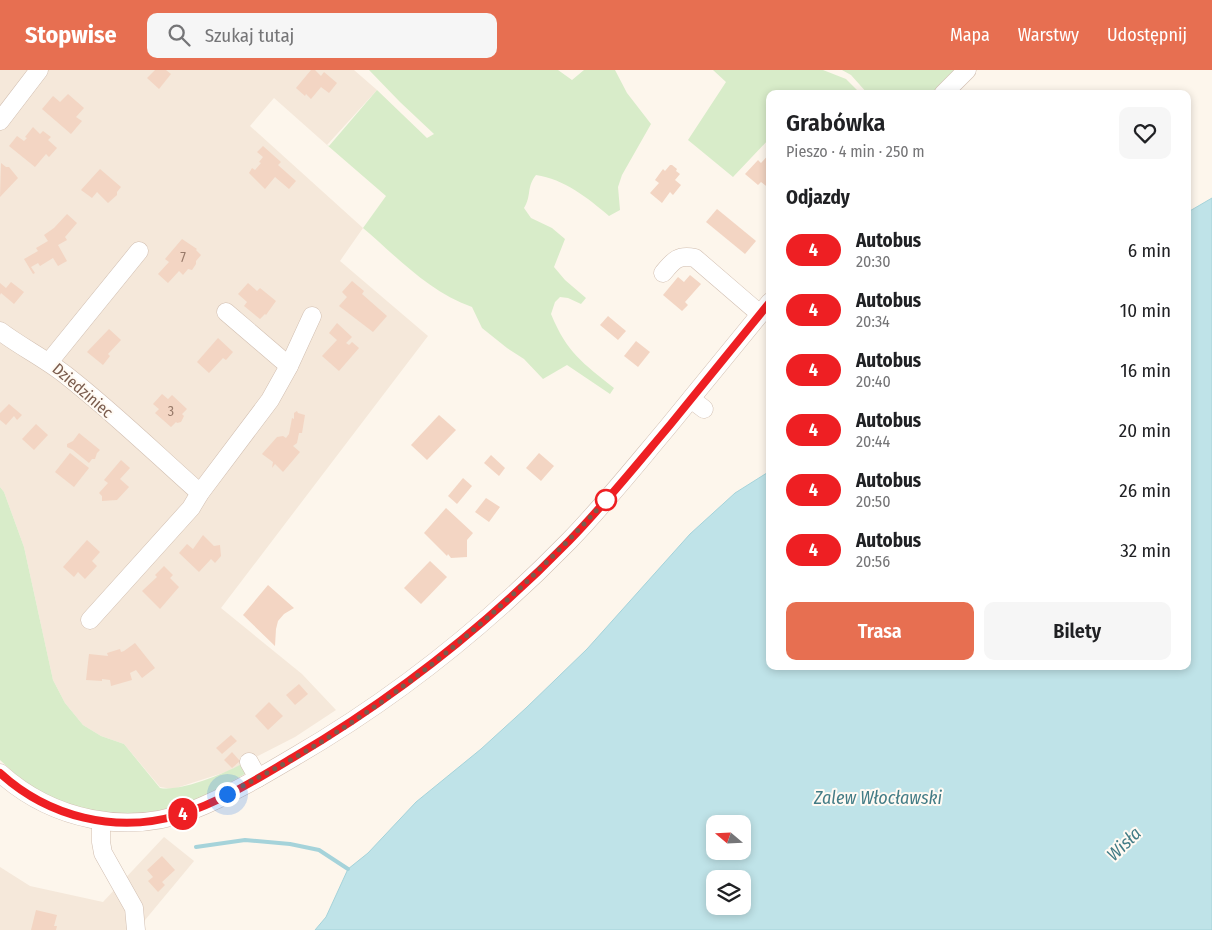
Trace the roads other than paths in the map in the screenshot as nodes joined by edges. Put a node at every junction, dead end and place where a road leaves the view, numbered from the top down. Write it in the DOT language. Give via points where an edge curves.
graph roads {
  1 [pos="39,70"];
  2 [pos="966,70"];
  3 [pos="947,90"];
  4 [pos="0,121"];
  5 [pos="139,251"];
  6 [pos="663,273"];
  7 [pos="765,308"];
  8 [pos="226,312"];
  9 [pos="312,316"];
  10 [pos="0,330"];
  11 [pos="48,362"];
  12 [pos="289,366"];
  13 [pos="200,493"];
  14 [pos="90,620"];
  15 [pos="248,762"];
  16 [pos="0,773"];
  17 [pos="258,778"];
  18 [pos="101,821"];
  19 [pos="136,930"];
  1 -- 4 [label="street"];
  2 -- 3 [label="street"];
  5 -- 11 [label="street, Dziedziniec"];
  6 -- 7 [label="street" via="678,258 695,258"];
  7 -- 17 [label="street" via="698,404 630,472 571,539 476,629 353,722"];
  8 -- 12 [label="street"];
  9 -- 12 [label="street"];
  10 -- 11 [label="street"];
  11 -- 13 [label="street, Dziedziniec" via="87,392"];
  12 -- 13 [label="street" via="270,400"];
  13 -- 14 [label="street" via="191,508"];
  15 -- 17 [label="street"];
  16 -- 18 [label="street" via="49,807"];
  17 -- 18 [label="street" via="178,815 148,821"];
  18 -- 19 [label="street" via="103,853 134,908"];
}
